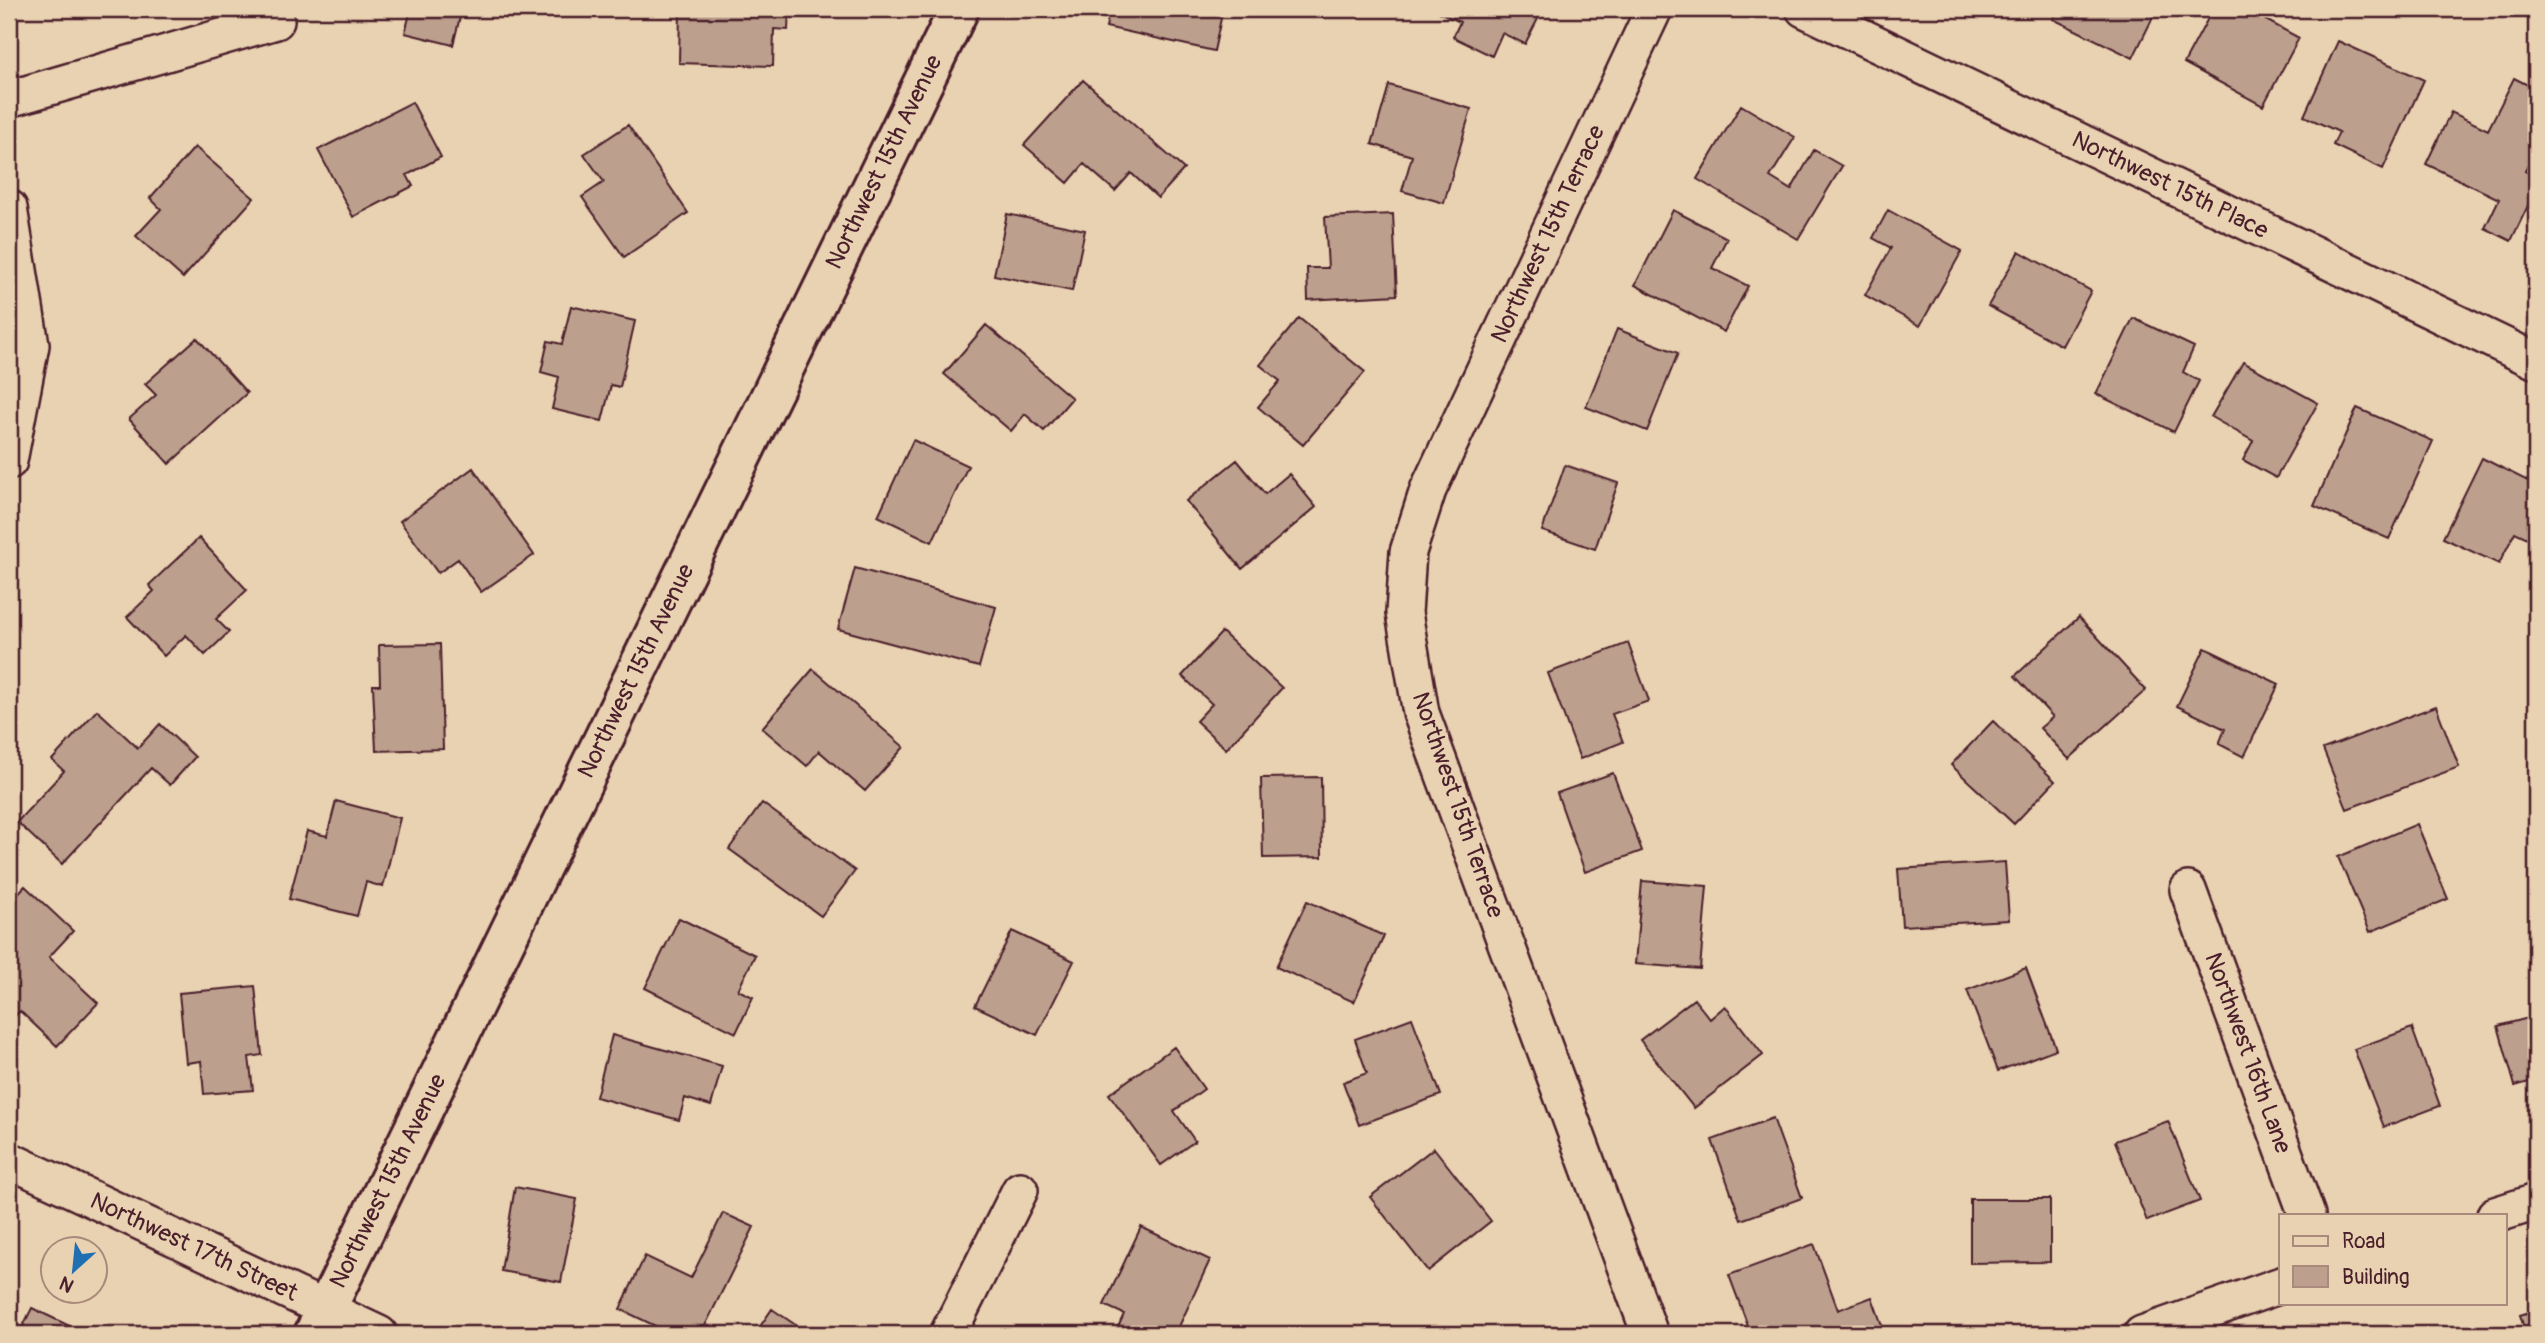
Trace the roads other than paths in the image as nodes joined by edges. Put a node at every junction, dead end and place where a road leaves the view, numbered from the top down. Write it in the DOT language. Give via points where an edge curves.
graph roads {
  1 [pos="959,9"];
  2 [pos="1654,9"];
  3 [pos="1804,9"];
  4 [pos="276,21"];
  5 [pos="9,99"];
  6 [pos="9,208"];
  7 [pos="2536,361"];
  8 [pos="9,461"];
  9 [pos="2188,890"];
  10 [pos="9,1160"];
  11 [pos="1020,1190"];
  12 [pos="2536,1202"];
  13 [pos="2307,1214"];
  14 [pos="2498,1214"];
  15 [pos="2279,1286"];
  16 [pos="320,1321"];
  17 [pos="379,1334"];
  18 [pos="948,1334"];
  19 [pos="1650,1334"];
  20 [pos="2142,1334"];
  1 -- 16 [label="street, Northwest 15th Avenue"];
  2 -- 19 [label="street, Northwest 15th Terrace" via="1427,490 1408,552 1404,613 1421,713"];
  3 -- 7 [label="street, Northwest 15th Place"];
  4 -- 5 [label="street"];
  6 -- 8 [label="street" via="31,345"];
  9 -- 13 [label="street, Northwest 16th Lane"];
  10 -- 16 [label="street, Northwest 17th Street"];
  11 -- 18 [label="street"];
  12 -- 14 [label="street"];
  15 -- 20 [label="street"];
  16 -- 17 [label="street, Northwest 17th Street"];
}
